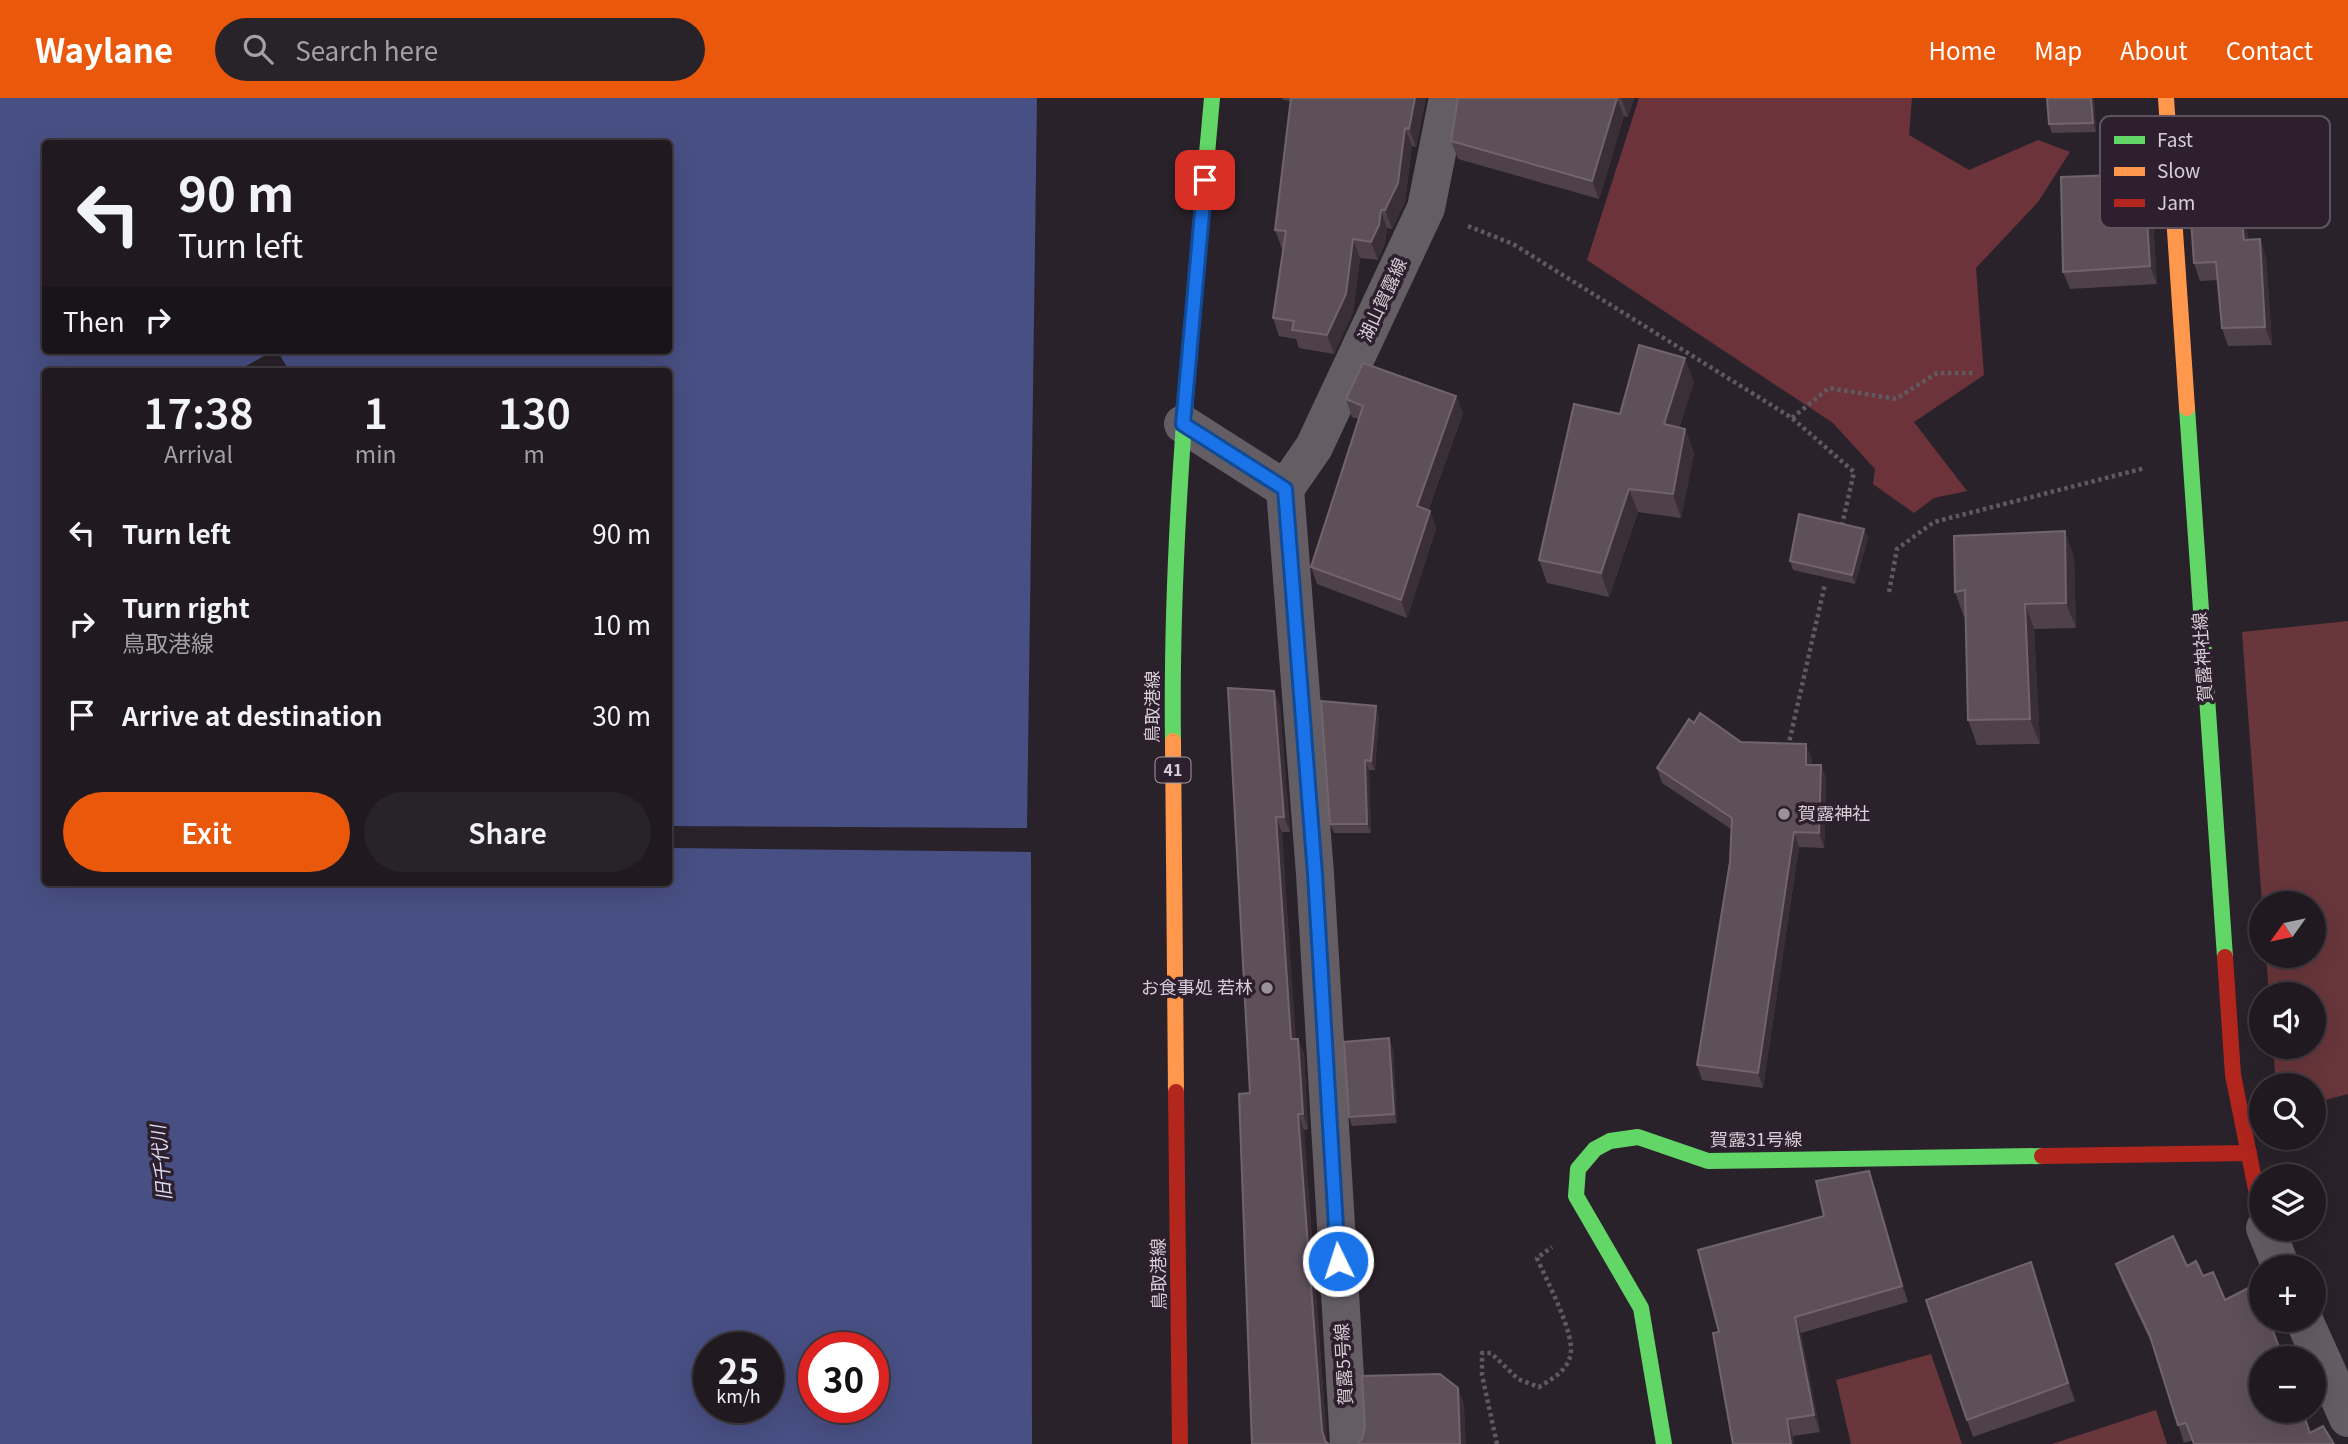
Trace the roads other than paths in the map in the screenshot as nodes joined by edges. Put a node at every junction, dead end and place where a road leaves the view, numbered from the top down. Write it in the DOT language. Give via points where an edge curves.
graph roads {
  1 [pos="1212,98"];
  2 [pos="1448,98"];
  3 [pos="2166,98"];
  4 [pos="2167,116"];
  5 [pos="2176,228"];
  6 [pos="1183,424"];
  7 [pos="1285,489"];
  8 [pos="2249,1153"];
  9 [pos="2251,1164"];
  10 [pos="2309,1332"];
  11 [pos="2348,1418"];
  12 [pos="1180,1444"];
  13 [pos="1349,1444"];
  14 [pos="1664,1444"];
  1 -- 6 [label="street, 鳥取港線 / 41"];
  2 -- 7 [label="street, 湖山賀露線" via="1426,208 1314,447"];
  3 -- 4 [label="street, 賀露神社線"];
  5 -- 8 [label="street, 賀露神社線" via="2232,1075"];
  6 -- 7 [label="street"];
  6 -- 12 [label="street, 鳥取港線 / 41" via="1172,672"];
  7 -- 13 [label="street, 賀露5号線" via="1315,874"];
  8 -- 9 [label="street, 賀露神社線"];
  8 -- 14 [label="street, 賀露31号線" via="1708,1161 1649,1137 1625,1135 1603,1143 1580,1161 1574,1177 1576,1196 1641,1308"];
  10 -- 11 [label="street"];
}
